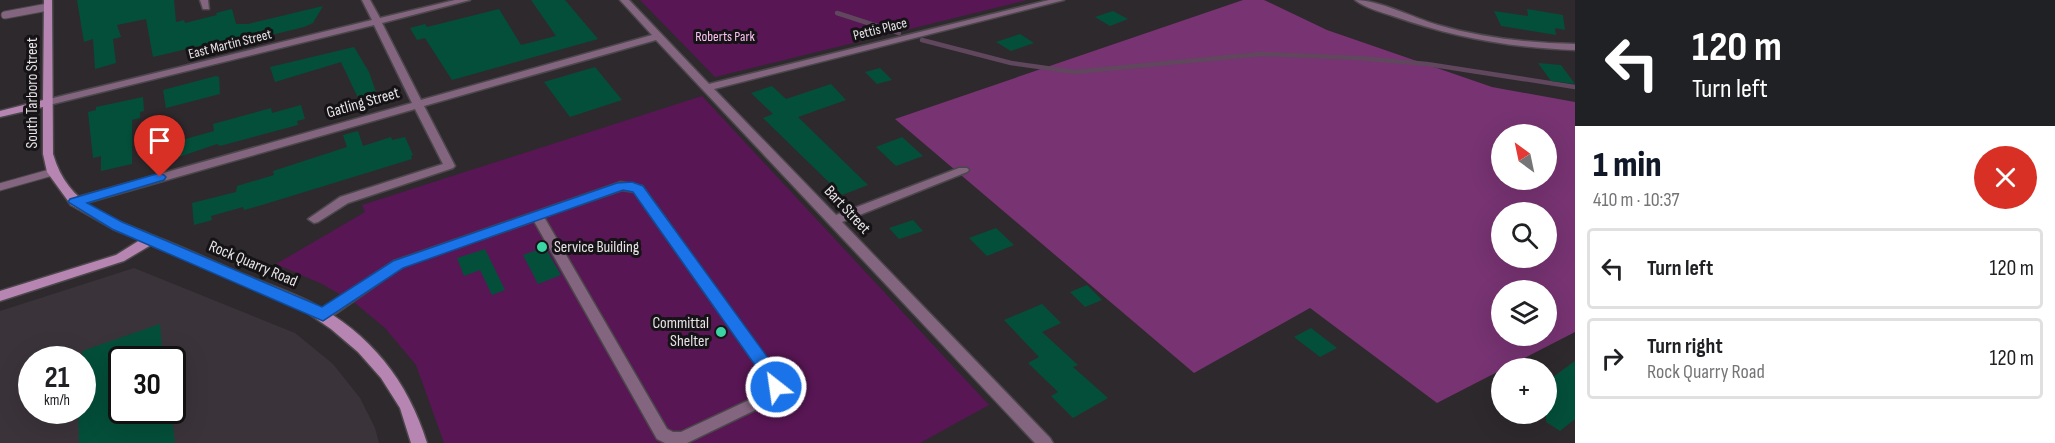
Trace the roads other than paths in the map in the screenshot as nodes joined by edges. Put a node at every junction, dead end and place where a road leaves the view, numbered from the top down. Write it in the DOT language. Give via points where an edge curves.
graph roads {
  1 [pos="366,0"];
  2 [pos="466,0"];
  3 [pos="624,0"];
  4 [pos="1060,0"];
  5 [pos="1359,0"];
  6 [pos="48,3"];
  7 [pos="5,15"];
  8 [pos="377,22"];
  9 [pos="659,36"];
  10 [pos="1575,47"];
  11 [pos="708,87"];
  12 [pos="49,102"];
  13 [pos="418,103"];
  14 [pos="0,114"];
  15 [pos="963,170"];
  16 [pos="54,172"];
  17 [pos="0,187"];
  18 [pos="75,202"];
  19 [pos="537,215"];
  20 [pos="314,219"];
  21 [pos="835,220"];
  22 [pos="151,239"];
  23 [pos="0,296"];
  24 [pos="323,315"];
  25 [pos="419,443"];
  26 [pos="1045,443"];
  1 -- 8 [label="street"];
  2 -- 8 [label="street, East Martin Street"];
  3 -- 9 [label="street, Bart Street"];
  4 -- 11 [label="street, Pettis Place"];
  5 -- 10 [label="street" via="1464,33 1518,43"];
  6 -- 7 [label="lane"];
  6 -- 12 [label="main road, South Tarboro Street"];
  8 -- 12 [label="street, East Martin Street"];
  8 -- 13 [label="street"];
  9 -- 11 [label="street, Bart Street"];
  9 -- 13 [label="street, Gatling Street"];
  11 -- 21 [label="street, Bart Street"];
  12 -- 14 [label="main road, East Martin Street"];
  12 -- 16 [label="main road, South Tarboro Street" via="48,154"];
  13 -- 18 [label="street, Gatling Street"];
  13 -- 20 [label="street" via="449,166 344,200"];
  15 -- 21 [label="street"];
  16 -- 17 [label="lane"];
  16 -- 18 [label="main road, South Tarboro Street"];
  18 -- 22 [label="main road, South Tarboro Street" via="117,226"];
  19 -- 19 [label="street" via="621,186 638,189 775,381 771,396 683,438 671,439 662,434"];
  19 -- 24 [label="street" via="398,264"];
  21 -- 26 [label="street, Bart Street"];
  22 -- 23 [label="main road" via="120,258"];
  22 -- 24 [label="main road, Rock Quarry Road"];
  24 -- 25 [label="main road, Rock Quarry Road" via="358,342 389,378 406,404"];
}
